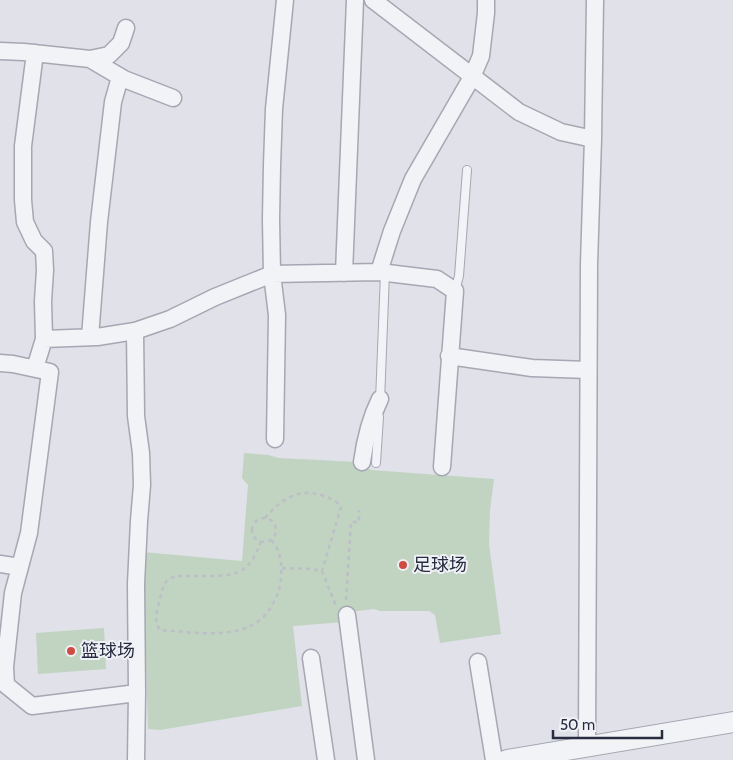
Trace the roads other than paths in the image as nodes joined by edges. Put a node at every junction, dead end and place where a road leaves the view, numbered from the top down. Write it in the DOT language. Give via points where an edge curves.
graph roads {
  1 [pos="284,0"];
  2 [pos="355,0"];
  3 [pos="373,0"];
  4 [pos="486,0"];
  5 [pos="595,0"];
  6 [pos="126,28"];
  7 [pos="0,51"];
  8 [pos="35,53"];
  9 [pos="90,59"];
  10 [pos="472,76"];
  11 [pos="120,77"];
  12 [pos="173,98"];
  13 [pos="593,139"];
  14 [pos="467,170"];
  15 [pos="382,272"];
  16 [pos="344,273"];
  17 [pos="272,274"];
  18 [pos="455,291"];
  19 [pos="135,331"];
  20 [pos="90,337"];
  21 [pos="44,339"];
  22 [pos="449,356"];
  23 [pos="0,363"];
  24 [pos="35,368"];
  25 [pos="588,370"];
  26 [pos="380,399"];
  27 [pos="275,439"];
  28 [pos="369,462"];
  29 [pos="442,467"];
  30 [pos="0,564"];
  31 [pos="20,567"];
  32 [pos="347,615"];
  33 [pos="311,658"];
  34 [pos="478,662"];
  35 [pos="3,686"];
  36 [pos="137,693"];
  37 [pos="733,722"];
  38 [pos="587,746"];
  39 [pos="136,760"];
  40 [pos="326,760"];
  41 [pos="366,760"];
  42 [pos="494,760"];
  43 [pos="507,760"];
  1 -- 17 [label="street" via="274,109"];
  2 -- 16 [label="street"];
  3 -- 10 [label="street"];
  4 -- 10 [label="street" via="481,56"];
  5 -- 13 [label="street"];
  6 -- 9 [label="street" via="121,44 109,55"];
  7 -- 8 [label="street"];
  8 -- 9 [label="street"];
  8 -- 21 [label="street" via="23,146 23,200 25,222 34,241 44,251"];
  9 -- 11 [label="street"];
  10 -- 13 [label="street" via="519,112 561,132"];
  10 -- 15 [label="street" via="413,179 392,231"];
  11 -- 12 [label="street"];
  11 -- 20 [label="street" via="113,102"];
  13 -- 25 [label="street"];
  14 -- 18 [label="lane" via="459,276"];
  15 -- 16 [label="street"];
  15 -- 18 [label="street" via="437,279"];
  15 -- 26 [label="lane"];
  16 -- 17 [label="street"];
  17 -- 19 [label="street"];
  17 -- 27 [label="street" via="277,315"];
  18 -- 22 [label="street"];
  19 -- 20 [label="street"];
  19 -- 36 [label="street" via="136,416 142,485 136,584"];
  20 -- 21 [label="street"];
  21 -- 24 [label="street"];
  22 -- 25 [label="street" via="532,368"];
  22 -- 29 [label="street"];
  23 -- 24 [label="street"];
  24 -- 31 [label="street" via="50,372 29,533"];
  25 -- 38 [label="street"];
  26 -- 28 [label="street" via="364,448"];
  30 -- 31 [label="street"];
  31 -- 35 [label="street"];
  32 -- 41 [label="street"];
  33 -- 40 [label="street"];
  34 -- 42 [label="street"];
  35 -- 36 [label="street" via="32,706"];
  36 -- 39 [label="street"];
  37 -- 38 [label="street"];
  38 -- 43 [label="street"];
}
